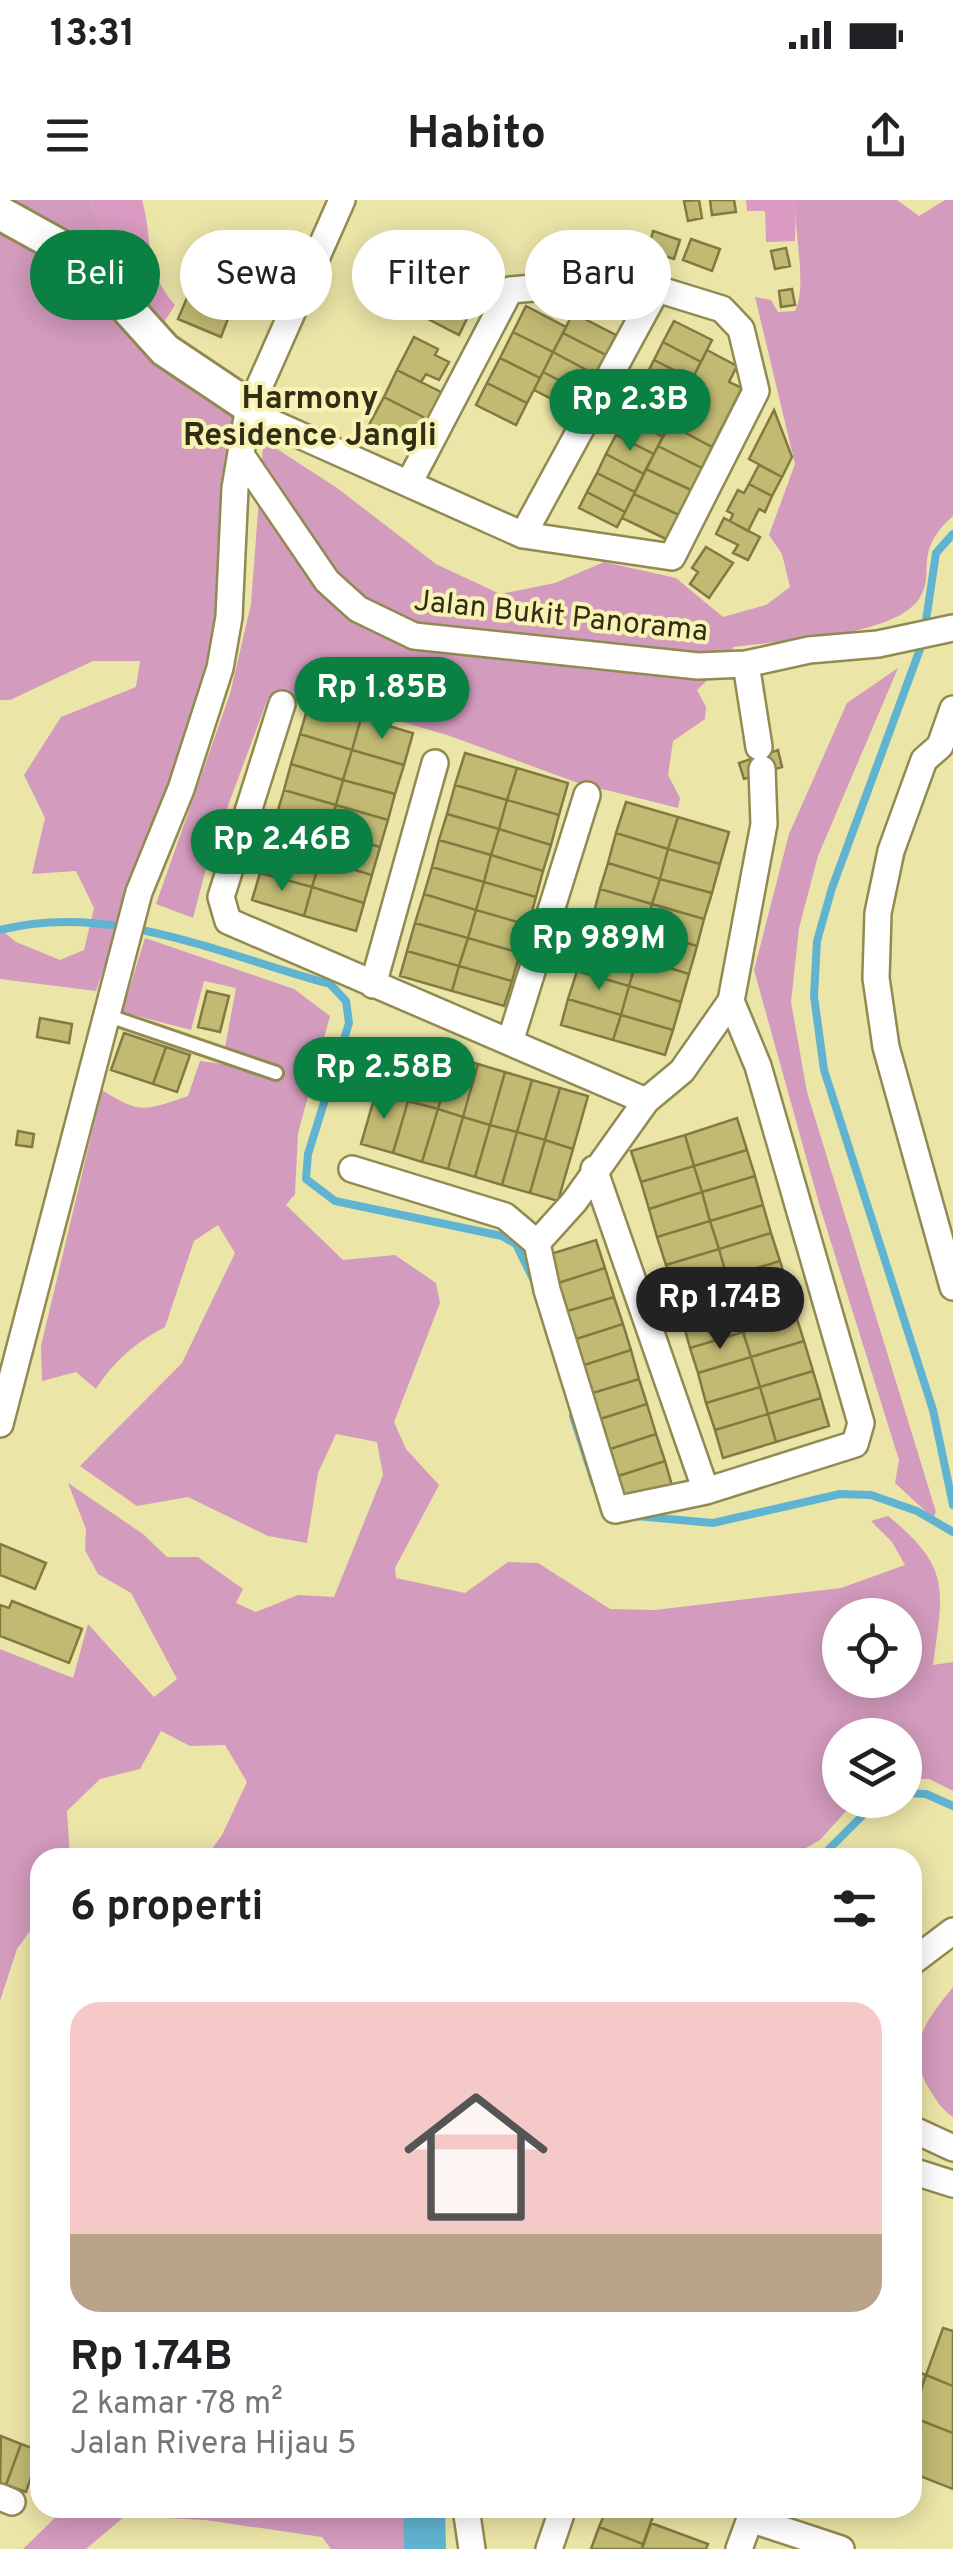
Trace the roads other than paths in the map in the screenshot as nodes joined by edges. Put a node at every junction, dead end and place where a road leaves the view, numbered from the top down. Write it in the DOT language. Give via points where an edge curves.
graph roads {
  1 [pos="342,200"];
  2 [pos="0,213"];
  3 [pos="525,289"];
  4 [pos="671,292"];
  5 [pos="641,320"];
  6 [pos="249,409"];
  7 [pos="241,455"];
  8 [pos="410,482"];
  9 [pos="523,536"];
  10 [pos="953,628"];
  11 [pos="746,664"];
  12 [pos="282,704"];
  13 [pos="953,709"];
  14 [pos="946,749"];
  15 [pos="434,763"];
  16 [pos="587,794"];
  17 [pos="372,985"];
  18 [pos="731,1001"];
  19 [pos="106,1015"];
  20 [pos="510,1042"];
  21 [pos="276,1073"];
  22 [pos="646,1100"];
  23 [pos="352,1169"];
  24 [pos="594,1169"];
  25 [pos="537,1243"];
  26 [pos="953,1287"];
  27 [pos="0,1424"];
  28 [pos="706,1490"];
  29 [pos="953,1932"];
  30 [pos="922,1955"];
  31 [pos="922,2134"];
  32 [pos="953,2148"];
  33 [pos="922,2174"];
  34 [pos="953,2184"];
  35 [pos="467,2518"];
  36 [pos="561,2518"];
  37 [pos="750,2518"];
  38 [pos="764,2518"];
  39 [pos="472,2549"];
  40 [pos="550,2549"];
  41 [pos="739,2549"];
  42 [pos="841,2549"];
  1 -- 6 [label="street"];
  2 -- 6 [label="street" via="83,259 165,350"];
  3 -- 8 [label="street" via="510,290"];
  4 -- 9 [label="street" via="722,309 741,329 756,392 672,557"];
  5 -- 9 [label="street"];
  6 -- 7 [label="street"];
  6 -- 8 [label="street"];
  7 -- 11 [label="street, Jalan Bukit Panorama" via="328,581 391,628 425,638 698,666"];
  7 -- 19 [label="street" via="220,668 139,892"];
  8 -- 9 [label="street"];
  10 -- 11 [label="street, Jalan Bukit Panorama"];
  11 -- 18 [label="street" via="764,824"];
  12 -- 17 [label="street" via="221,898 228,921"];
  13 -- 14 [label="street"];
  14 -- 26 [label="street" via="924,760 890,851 878,913 876,978 886,1047"];
  15 -- 17 [label="street"];
  16 -- 20 [label="street"];
  17 -- 20 [label="street"];
  18 -- 22 [label="street" via="682,1072"];
  18 -- 28 [label="street" via="758,1066 861,1434 844,1450"];
  19 -- 21 [label="lane"];
  19 -- 27 [label="street"];
  20 -- 22 [label="street"];
  22 -- 24 [label="street"];
  23 -- 25 [label="street" via="505,1216"];
  24 -- 25 [label="street"];
  24 -- 28 [label="street"];
  25 -- 28 [label="street" via="616,1510"];
  29 -- 30 [label="street"];
  31 -- 32 [label="street"];
  33 -- 34 [label="street"];
  35 -- 39 [label="street"];
  36 -- 40 [label="street"];
  37 -- 41 [label="street"];
  38 -- 42 [label="street"];
}
